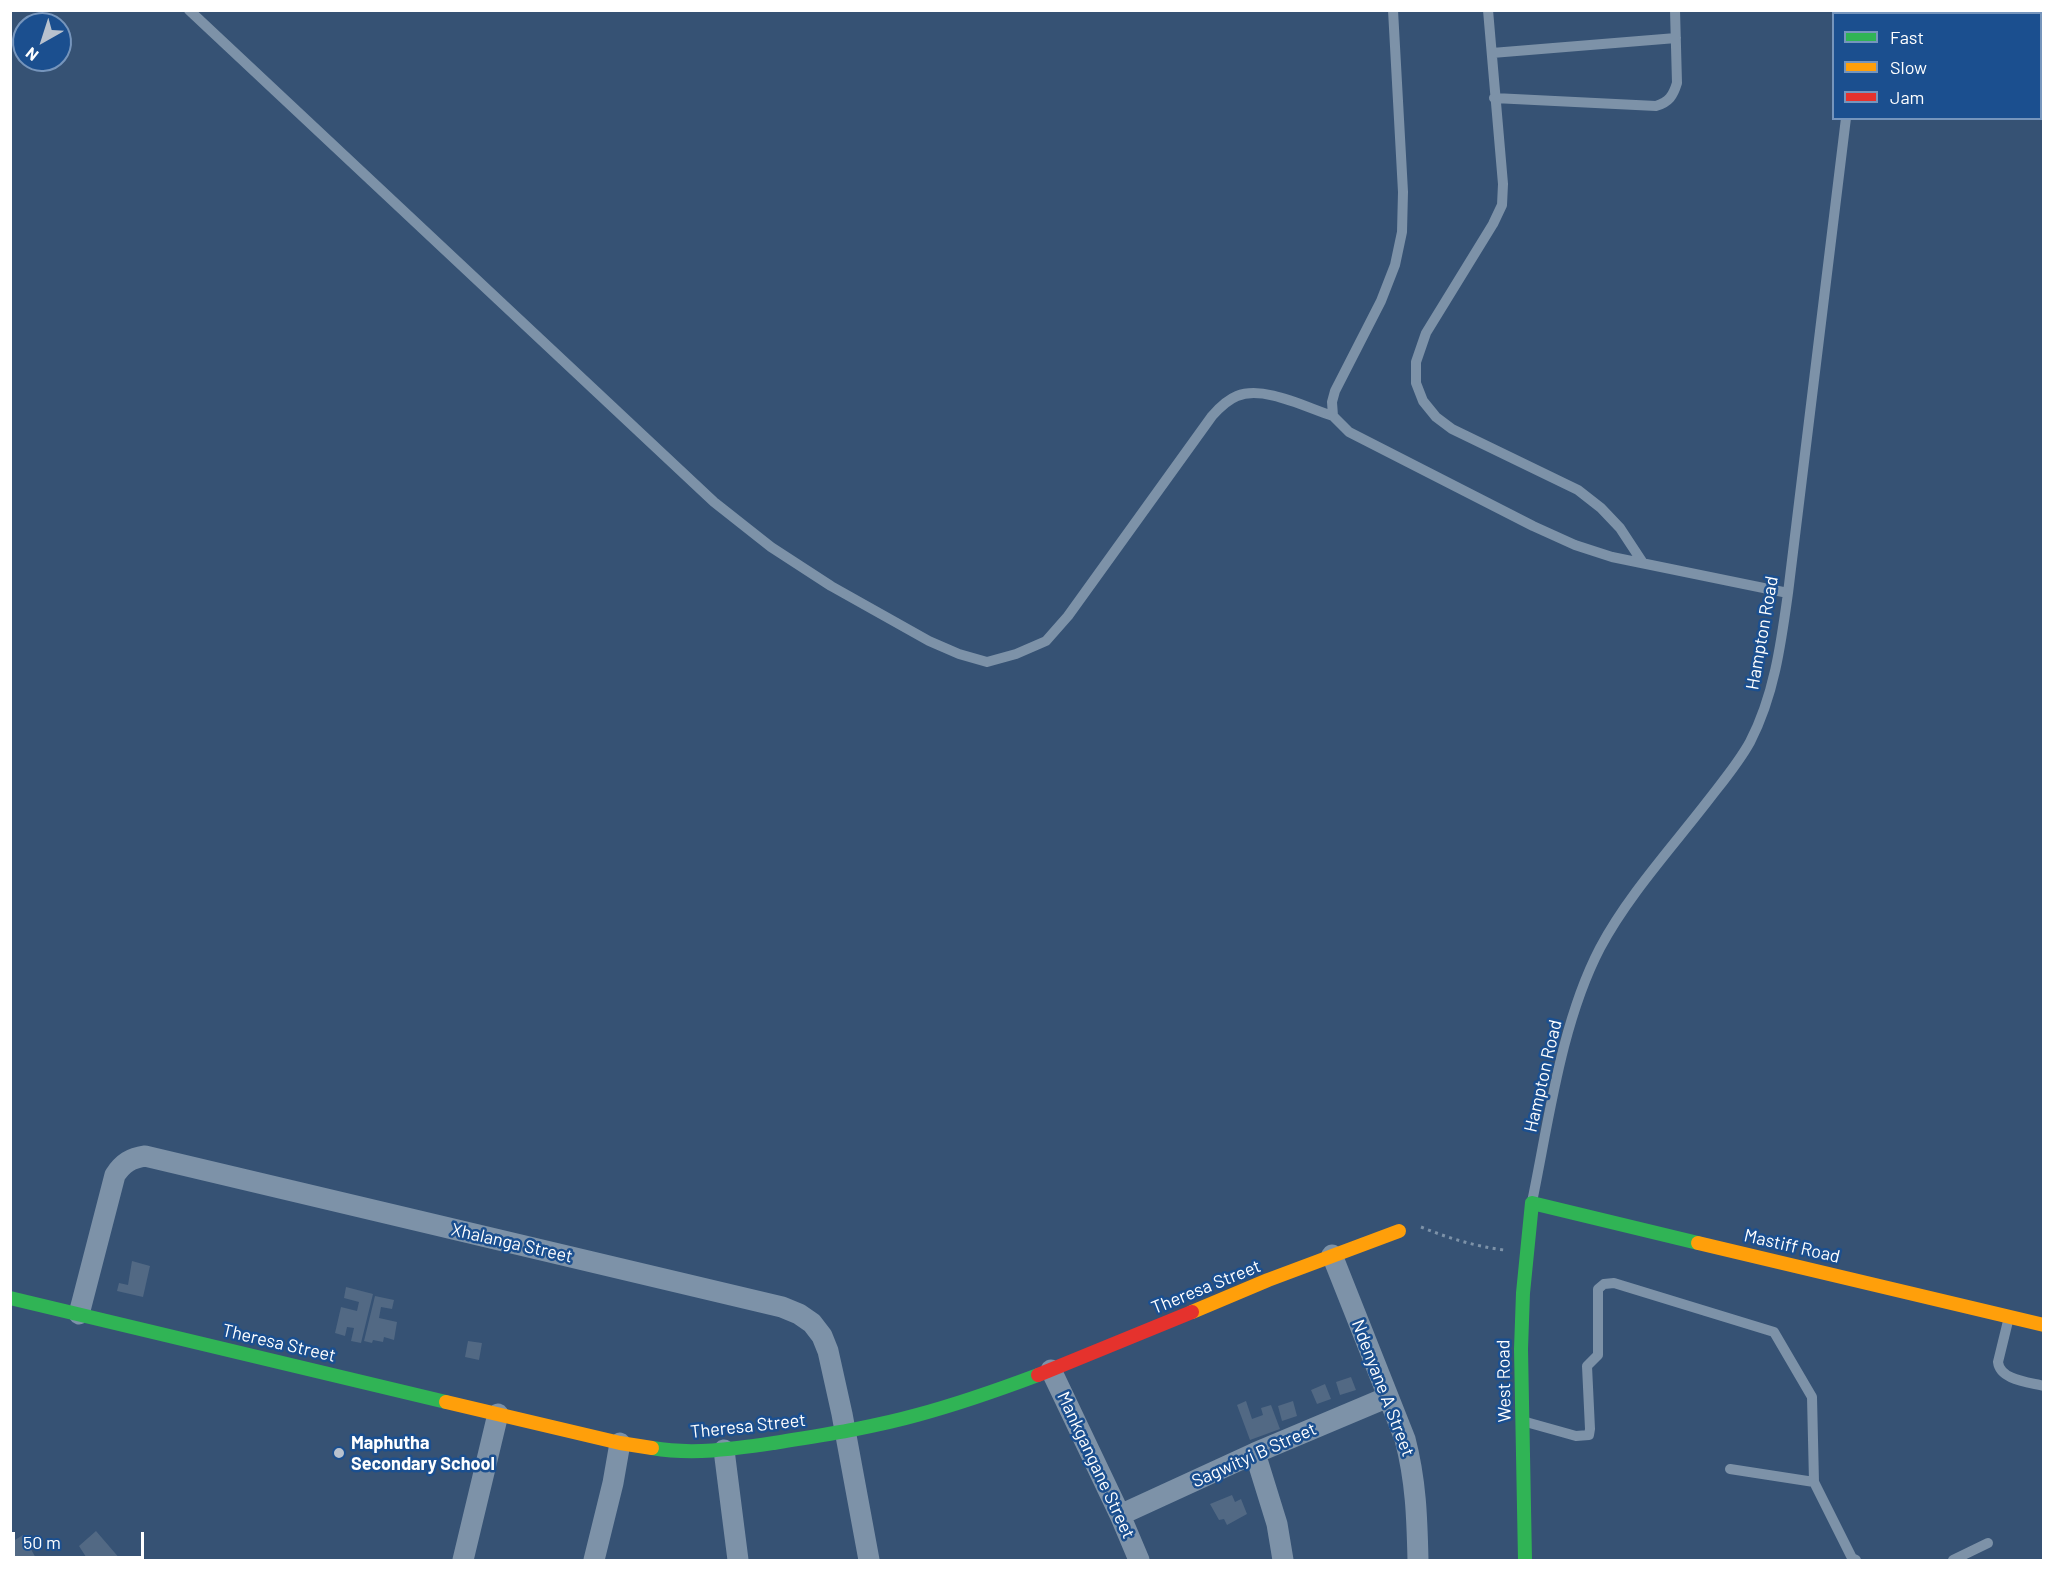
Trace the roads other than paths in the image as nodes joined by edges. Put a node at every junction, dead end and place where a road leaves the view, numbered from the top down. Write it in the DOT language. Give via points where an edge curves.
graph roads {
  1 [pos="189,10"];
  2 [pos="1393,10"];
  3 [pos="1488,10"];
  4 [pos="1675,10"];
  5 [pos="1676,38"];
  6 [pos="1492,53"];
  7 [pos="1494,98"];
  8 [pos="1846,120"];
  9 [pos="1333,416"];
  10 [pos="1643,563"];
  11 [pos="1788,593"];
  12 [pos="1532,1203"];
  13 [pos="1399,1231"];
  14 [pos="1332,1255"];
  15 [pos="10,1298"];
  16 [pos="79,1314"];
  17 [pos="2009,1317"];
  18 [pos="2043,1325"];
  19 [pos="1051,1370"];
  20 [pos="2043,1386"];
  21 [pos="1388,1397"];
  22 [pos="498,1414"];
  23 [pos="1522,1421"];
  24 [pos="844,1432"];
  25 [pos="620,1443"];
  26 [pos="724,1450"];
  27 [pos="1255,1453"];
  28 [pos="1730,1469"];
  29 [pos="1814,1482"];
  30 [pos="1120,1515"];
  31 [pos="1988,1543"];
  32 [pos="463,1560"];
  33 [pos="594,1560"];
  34 [pos="738,1560"];
  35 [pos="868,1560"];
  36 [pos="1139,1560"];
  37 [pos="1283,1560"];
  38 [pos="1418,1560"];
  39 [pos="1525,1560"];
  40 [pos="1856,1560"];
  41 [pos="1953,1560"];
  1 -- 9 [label="lane" via="714,502 771,547 831,586 959,654 987,662 1046,641 1224,403 1254,392"];
  2 -- 9 [label="lane" via="1402,232 1384,292 1335,392"];
  3 -- 6 [label="lane"];
  4 -- 5 [label="lane"];
  5 -- 6 [label="lane"];
  5 -- 7 [label="lane" via="1674,94 1656,106"];
  6 -- 7 [label="lane"];
  7 -- 10 [label="lane" via="1502,205 1426,333 1416,362 1416,383 1423,401 1452,429 1556,478 1601,508"];
  8 -- 11 [label="lane, Hampton Road"];
  9 -- 10 [label="lane" via="1349,432 1533,526 1575,545"];
  10 -- 11 [label="lane"];
  11 -- 12 [label="lane, Hampton Road" via="1769,696 1750,743 1627,904 1583,985 1567,1035"];
  12 -- 17 [label="street, Mastiff Road"];
  12 -- 23 [label="street, West Road" via="1521,1349"];
  13 -- 14 [label="street, Theresa Street"];
  14 -- 19 [label="street, Theresa Street"];
  14 -- 21 [label="street, Ndenyane A Street"];
  15 -- 16 [label="street, Theresa Street"];
  16 -- 22 [label="street, Theresa Street"];
  16 -- 24 [label="street, Xhalanga Street" via="115,1175 135,1157 157,1158 790,1310 812,1323 822,1336"];
  17 -- 18 [label="street, Mastiff Road"];
  17 -- 20 [label="lane" via="1999,1368 2004,1375"];
  19 -- 24 [label="street, Theresa Street" via="972,1399"];
  19 -- 30 [label="street, Mankgangane Street"];
  21 -- 27 [label="street, Sagwityi B Street"];
  21 -- 38 [label="street, Ndenyane A Street" via="1412,1465"];
  22 -- 25 [label="street, Theresa Street"];
  22 -- 32 [label="street"];
  23 -- 29 [label="lane" via="1576,1436 1588,1435 1587,1366 1598,1355 1598,1289 1614,1284 1774,1332 1812,1396"];
  23 -- 39 [label="street, West Road"];
  24 -- 26 [label="street, Theresa Street"];
  24 -- 35 [label="street, Xhalanga Street"];
  25 -- 26 [label="street, Theresa Street" via="661,1450"];
  25 -- 33 [label="street"];
  26 -- 34 [label="street"];
  27 -- 30 [label="street, Sagwityi B Street"];
  27 -- 37 [label="street" via="1277,1524"];
  28 -- 29 [label="lane"];
  29 -- 40 [label="lane"];
  30 -- 36 [label="street, Mankgangane Street"];
  31 -- 41 [label="lane"];
}
